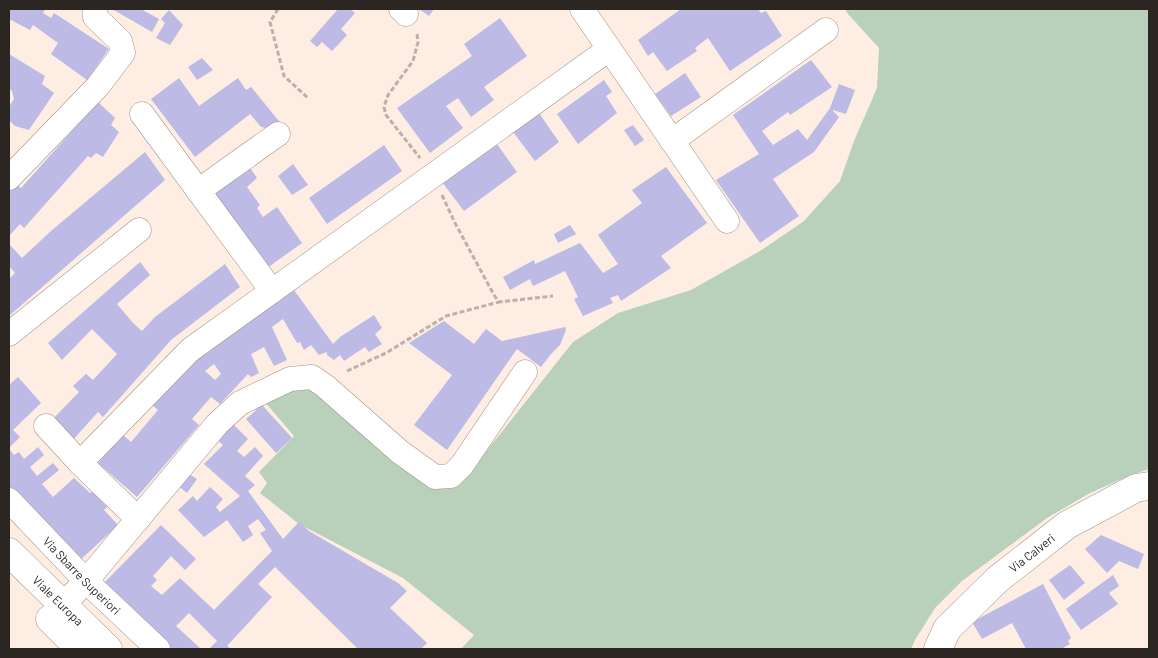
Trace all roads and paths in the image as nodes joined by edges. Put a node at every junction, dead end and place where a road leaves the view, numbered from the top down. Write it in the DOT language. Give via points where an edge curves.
graph roads {
  1 [pos="278,9"];
  2 [pos="582,9"];
  3 [pos="91,11"];
  4 [pos="403,11"];
  5 [pos="826,30"];
  6 [pos="609,49"];
  7 [pos="308,98"];
  8 [pos="142,114"];
  9 [pos="278,134"];
  10 [pos="672,141"];
  11 [pos="433,175"];
  12 [pos="9,178"];
  13 [pos="198,190"];
  14 [pos="727,221"];
  15 [pos="139,230"];
  16 [pos="272,290"];
  17 [pos="553,296"];
  18 [pos="499,302"];
  19 [pos="9,334"];
  20 [pos="347,371"];
  21 [pos="525,372"];
  22 [pos="46,426"];
  23 [pos="80,463"];
  24 [pos="1149,486"];
  25 [pos="9,500"];
  26 [pos="138,519"];
  27 [pos="9,552"];
  28 [pos="9,576"];
  29 [pos="86,581"];
  30 [pos="63,605"];
  31 [pos="80,649"];
  32 [pos="108,649"];
  33 [pos="158,649"];
  34 [pos="938,649"];
  1 -- 7 [label="path" via="270,22 284,76"];
  2 -- 6 [label="street"];
  3 -- 12 [label="street" via="120,41 123,53 98,86"];
  4 -- 11 [label="path" via="416,27 418,42 413,61 388,95 384,107 386,115"];
  5 -- 10 [label="street"];
  6 -- 10 [label="street"];
  6 -- 11 [label="street"];
  8 -- 13 [label="street"];
  9 -- 13 [label="street"];
  10 -- 14 [label="street"];
  11 -- 16 [label="street"];
  11 -- 18 [label="path" via="455,223"];
  13 -- 16 [label="street"];
  15 -- 19 [label="street"];
  16 -- 23 [label="street" via="190,350"];
  17 -- 18 [label="path"];
  18 -- 20 [label="path" via="446,316 386,353"];
  21 -- 26 [label="street" via="462,465 451,476 435,477 400,452 312,377 290,379 240,403 223,418"];
  22 -- 23 [label="street"];
  23 -- 26 [label="street"];
  24 -- 34 [label="street, Via Calveri" via="1136,488 1067,525 998,579 947,629"];
  25 -- 29 [label="street, Via Sbarre Superiori"];
  26 -- 29 [label="street"];
  27 -- 30 [label="street, Viale Europa"];
  28 -- 31 [label="street, Viale Europa"];
  29 -- 30 [label="street"];
  29 -- 33 [label="street, Via Sbarre Superiori"];
  30 -- 32 [label="street, Viale Europa"];
}
